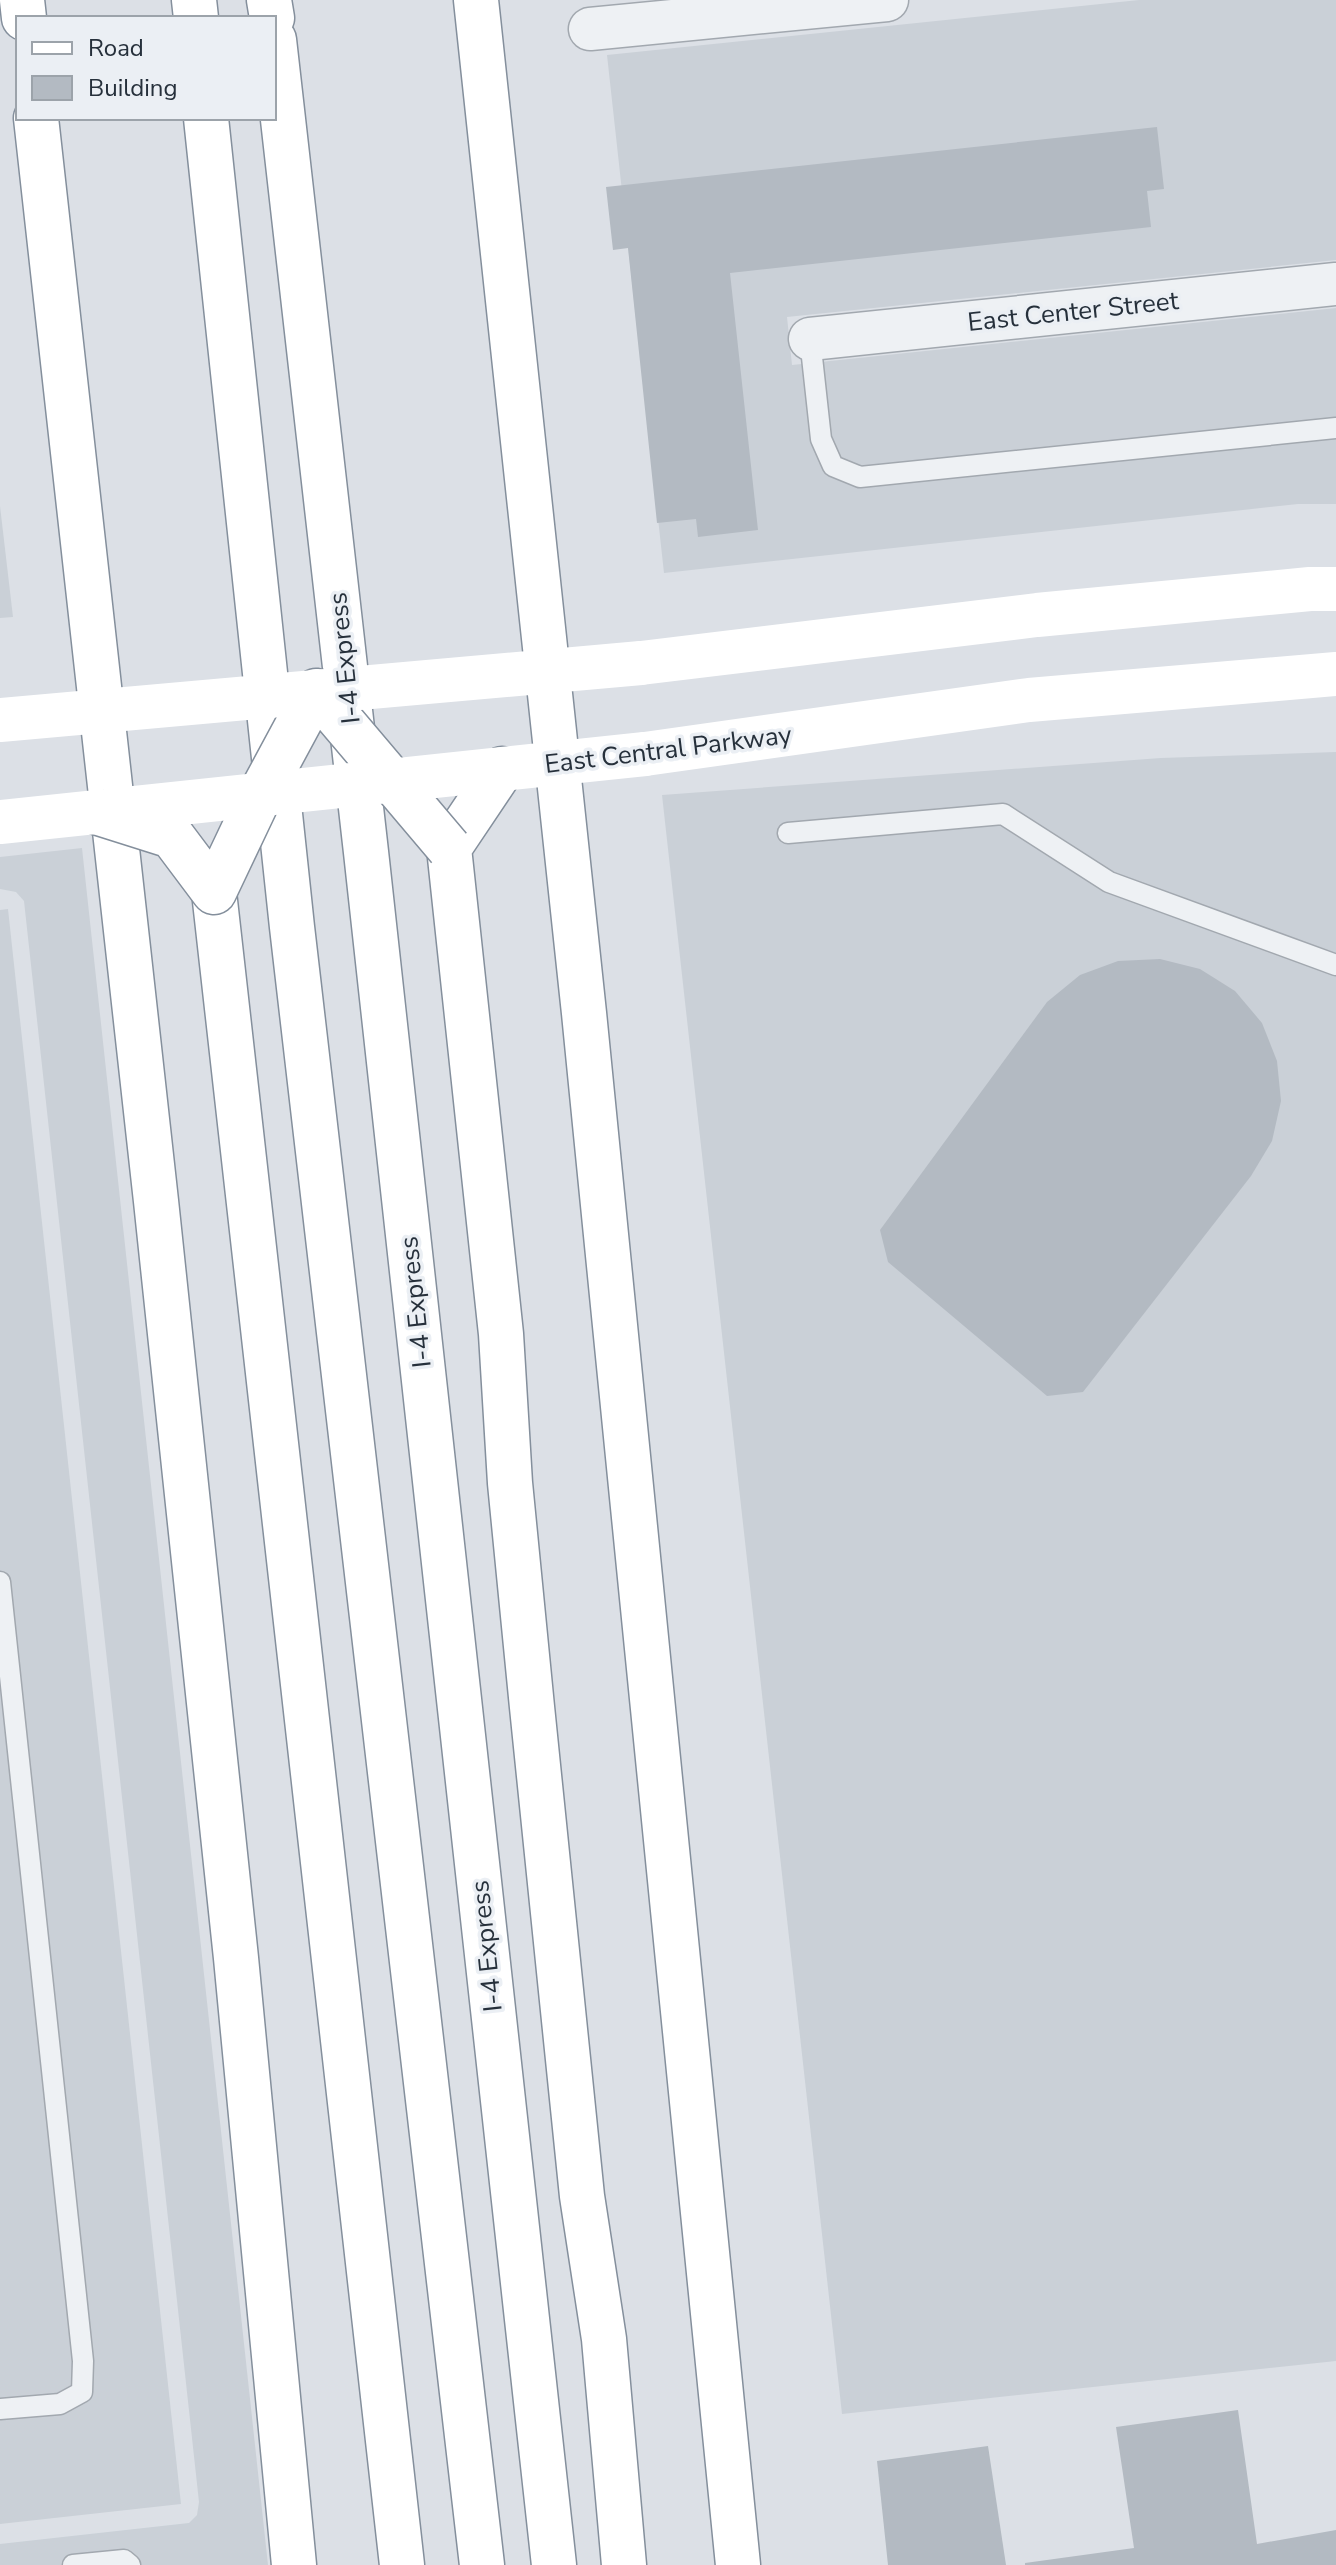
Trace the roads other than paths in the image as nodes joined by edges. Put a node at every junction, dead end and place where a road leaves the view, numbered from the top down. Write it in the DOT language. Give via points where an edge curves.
graph roads {
  1 [pos="476,0"];
  2 [pos="887,0"];
  3 [pos="590,29"];
  4 [pos="276,58"];
  5 [pos="36,120"];
  6 [pos="206,120"];
  7 [pos="1336,284"];
  8 [pos="810,339"];
  9 [pos="1336,428"];
  10 [pos="1336,589"];
  11 [pos="1336,674"];
  12 [pos="316,691"];
  13 [pos="0,720"];
  14 [pos="502,769"];
  15 [pos="393,781"];
  16 [pos="260,795"];
  17 [pos="96,812"];
  18 [pos="0,822"];
  19 [pos="788,833"];
  20 [pos="449,848"];
  21 [pos="214,892"];
  22 [pos="1336,965"];
  23 [pos="0,1582"];
  24 [pos="0,2409"];
  25 [pos="73,2565"];
  26 [pos="130,2565"];
  27 [pos="294,2565"];
  28 [pos="402,2565"];
  29 [pos="482,2565"];
  30 [pos="554,2565"];
  31 [pos="624,2565"];
  32 [pos="738,2565"];
  1 -- 32 [label="main road" via="584,1013"];
  2 -- 3 [label="street"];
  4 -- 30 [label="main road, I-4 Express"];
  5 -- 27 [label="main road" via="236,1958"];
  6 -- 29 [label="main road" via="292,927"];
  7 -- 8 [label="street, East Center Street"];
  8 -- 9 [label="lane" via="821,439 833,466 860,477"];
  10 -- 12 [label="main road, bridge" via="1037,615 641,663"];
  11 -- 14 [label="main road, East Central Parkway, bridge" via="1029,700"];
  12 -- 13 [label="main road, bridge"];
  12 -- 15 [label="main road, bridge"];
  12 -- 16 [label="main road, bridge"];
  14 -- 15 [label="main road, East Central Parkway, bridge"];
  14 -- 20 [label="main road"];
  15 -- 16 [label="main road, East Central Parkway, bridge"];
  15 -- 20 [label="main road, bridge"];
  16 -- 17 [label="main road, East Central Parkway, bridge"];
  16 -- 21 [label="main road, bridge"];
  17 -- 18 [label="main road, East Central Parkway, bridge"];
  17 -- 21 [label="main road, bridge" via="172,836"];
  19 -- 22 [label="lane" via="1003,814 1109,882"];
  20 -- 31 [label="main road" via="501,1334 537,1755 582,2196 604,2339"];
  21 -- 28 [label="main road"];
  23 -- 24 [label="lane" via="83,2361 82,2392 60,2404"];
  25 -- 26 [label="lane" via="124,2560"];
}
